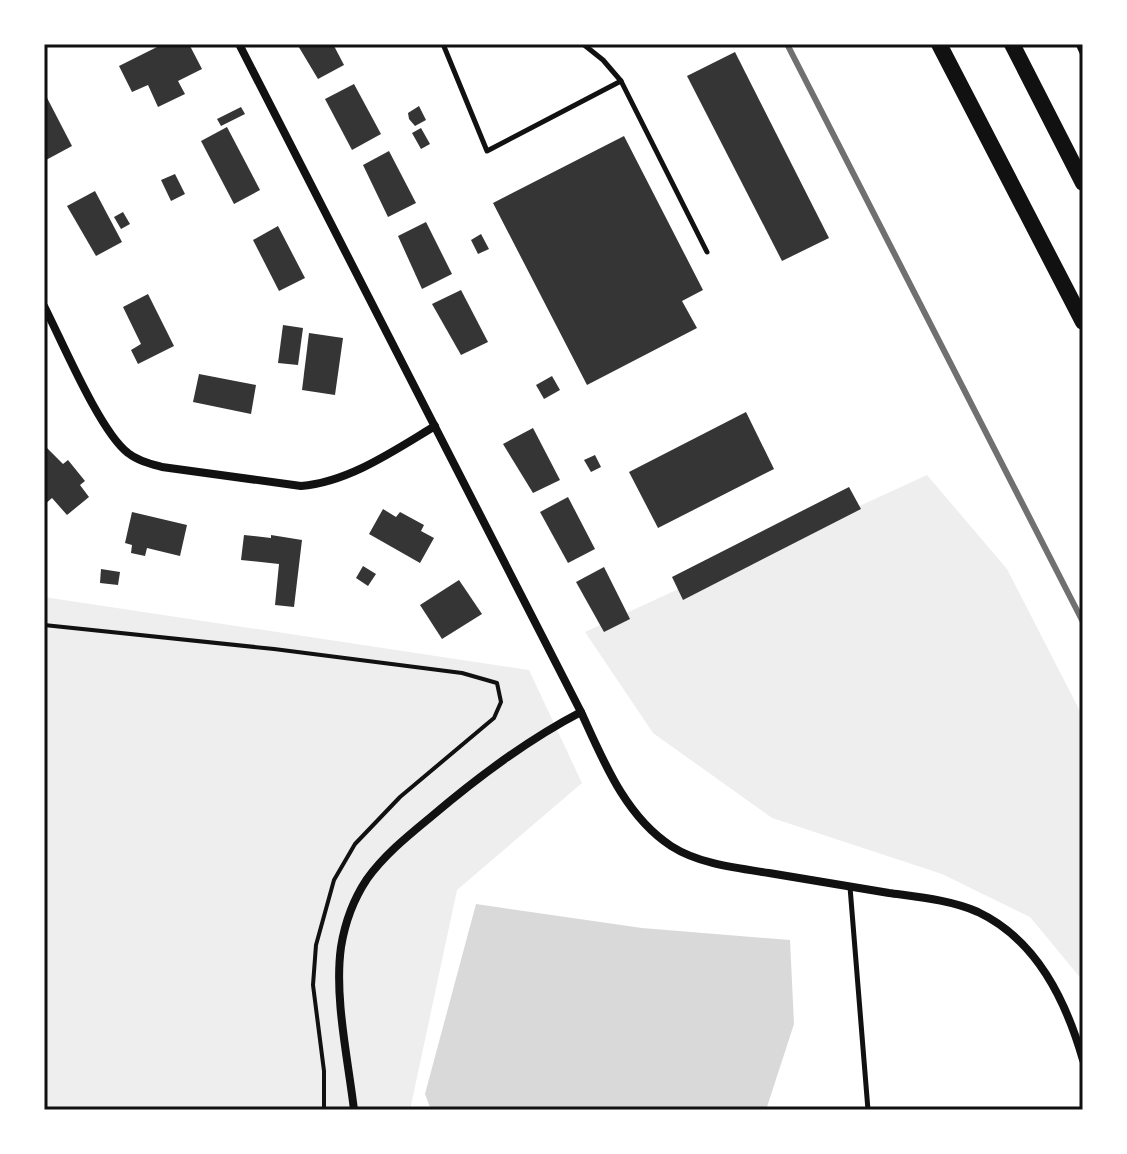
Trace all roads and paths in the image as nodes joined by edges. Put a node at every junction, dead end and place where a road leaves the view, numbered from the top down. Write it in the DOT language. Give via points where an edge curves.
graph roads {
  1 [pos="239,44"];
  2 [pos="443,44"];
  3 [pos="583,44"];
  4 [pos="939,44"];
  5 [pos="1012,44"];
  6 [pos="1078,44"];
  7 [pos="1083,55"];
  8 [pos="621,81"];
  9 [pos="1083,183"];
  10 [pos="707,252"];
  11 [pos="44,306"];
  12 [pos="1083,322"];
  13 [pos="435,426"];
  14 [pos="44,625"];
  15 [pos="581,712"];
  16 [pos="850,886"];
  17 [pos="1083,1060"];
  18 [pos="324,1110"];
  19 [pos="354,1110"];
  20 [pos="868,1110"];
  1 -- 13 [label="street"];
  2 -- 8 [label="lane" via="487,151"];
  3 -- 8 [label="lane"];
  4 -- 12 [label="main road"];
  5 -- 9 [label="main road"];
  6 -- 7 [label="lane"];
  8 -- 10 [label="lane"];
  11 -- 13 [label="street" via="104,424 129,454 143,462 301,486 322,484"];
  13 -- 15 [label="street"];
  14 -- 18 [label="path" via="431,669 497,683 501,702 494,718 400,797 355,844 334,880 316,945 313,985"];
  15 -- 16 [label="street" via="632,808 669,845 687,856 728,866"];
  15 -- 19 [label="street" via="519,748 446,804 397,845 357,896 341,949 340,990"];
  16 -- 17 [label="street" via="935,900 999,924 1041,966 1059,994"];
  16 -- 20 [label="lane"];
}
